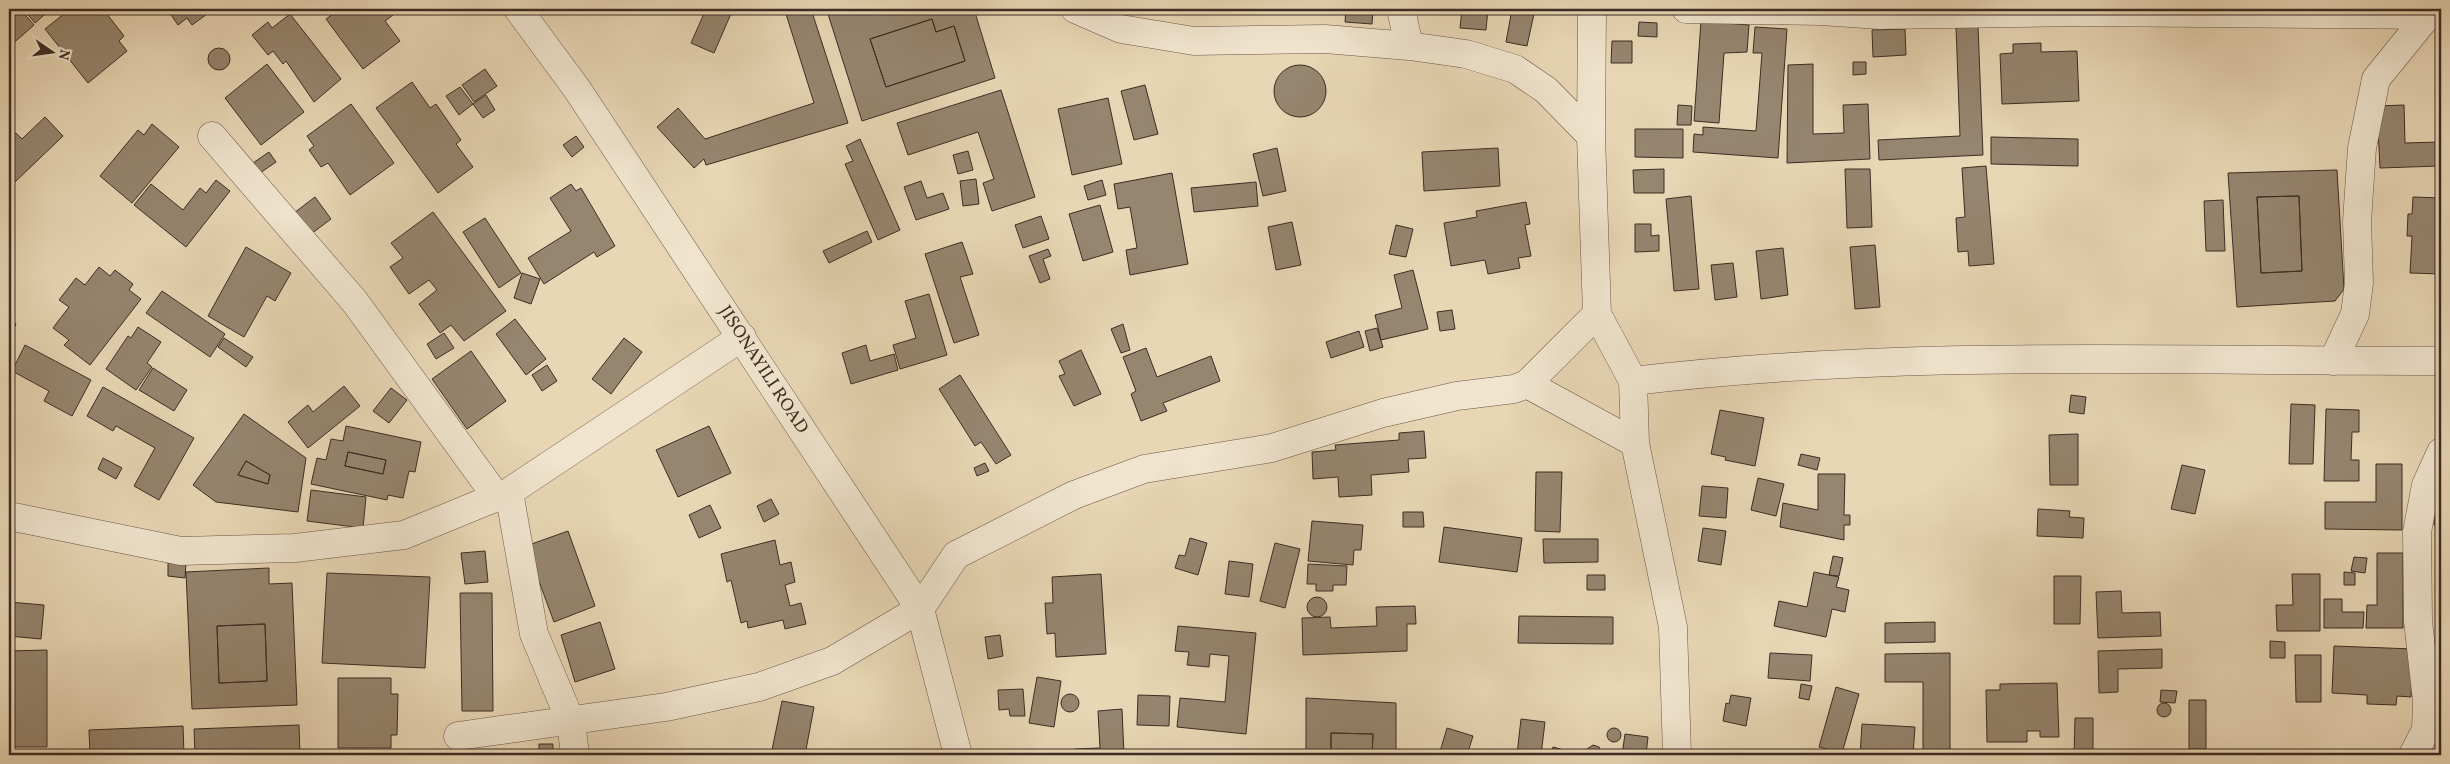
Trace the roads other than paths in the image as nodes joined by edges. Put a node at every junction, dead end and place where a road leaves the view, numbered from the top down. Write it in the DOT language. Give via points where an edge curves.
graph roads {
  1 [pos="518,9"];
  2 [pos="1075,9"];
  3 [pos="1401,9"];
  4 [pos="1592,9"];
  5 [pos="1686,9"];
  6 [pos="1821,10"];
  7 [pos="2345,12"];
  8 [pos="2434,15"];
  9 [pos="1409,46"];
  10 [pos="212,136"];
  11 [pos="1591,136"];
  12 [pos="1597,314"];
  13 [pos="742,337"];
  14 [pos="2333,361"];
  15 [pos="2441,361"];
  16 [pos="1633,381"];
  17 [pos="1527,384"];
  18 [pos="1635,443"];
  19 [pos="2441,452"];
  20 [pos="503,494"];
  21 [pos="9,516"];
  22 [pos="920,609"];
  23 [pos="571,722"];
  24 [pos="458,736"];
  25 [pos="575,755"];
  26 [pos="958,755"];
  27 [pos="1677,755"];
  28 [pos="2413,755"];
  1 -- 13 [label="street, JISONAYILI ROAD" via="578,89"];
  2 -- 9 [label="street" via="1121,28 1194,41 1325,39"];
  3 -- 9 [label="street"];
  4 -- 11 [label="street"];
  5 -- 6 [label="street"];
  6 -- 7 [label="street" via="1880,15"];
  7 -- 8 [label="street"];
  8 -- 14 [label="street" via="2376,79 2362,148 2357,221 2359,283 2355,314"];
  9 -- 11 [label="street" via="1466,54 1514,69 1546,90"];
  10 -- 20 [label="street" via="355,302"];
  11 -- 12 [label="street"];
  12 -- 16 [label="street"];
  12 -- 17 [label="street"];
  13 -- 20 [label="street"];
  13 -- 22 [label="street, JISONAYILI ROAD"];
  14 -- 15 [label="street"];
  14 -- 16 [label="street" via="2112,358 1887,361 1716,371"];
  16 -- 18 [label="street"];
  17 -- 18 [label="street"];
  17 -- 22 [label="street" via="1382,413 1272,448 1144,470 1074,495 956,555"];
  18 -- 27 [label="street" via="1673,627"];
  19 -- 28 [label="street" via="2426,485 2417,532 2418,621 2427,701 2426,730"];
  20 -- 21 [label="street" via="404,535 295,548 181,551"];
  20 -- 23 [label="street" via="534,634"];
  22 -- 23 [label="street" via="832,661 759,687 666,707"];
  22 -- 26 [label="street, JISONAYILI ROAD"];
  23 -- 24 [label="street"];
  23 -- 25 [label="street"];
}
